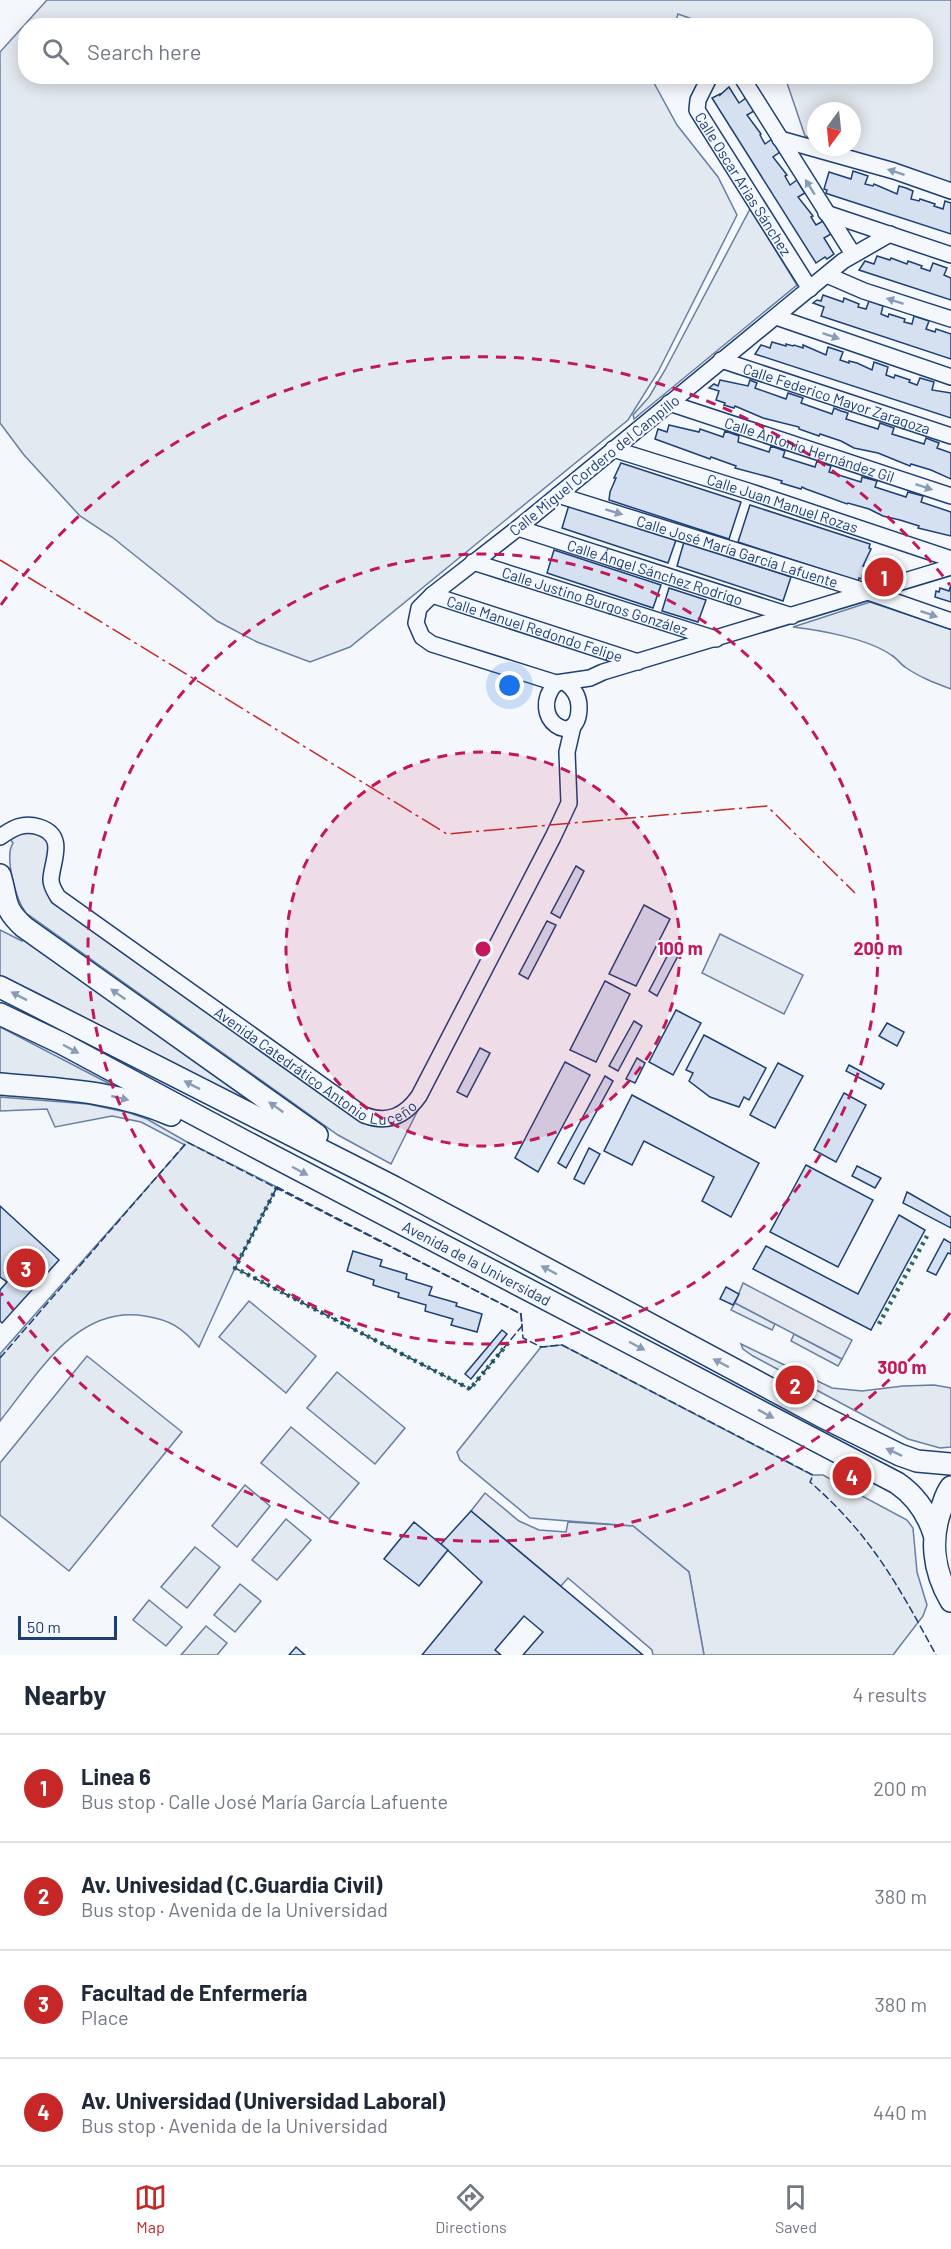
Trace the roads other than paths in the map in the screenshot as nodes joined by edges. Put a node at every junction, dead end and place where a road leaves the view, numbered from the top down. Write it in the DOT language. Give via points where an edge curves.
graph roads {
  1 [pos="706,84"];
  2 [pos="746,84"];
  3 [pos="780,139"];
  4 [pos="951,191"];
  5 [pos="826,213"];
  6 [pos="890,234"];
  7 [pos="951,255"];
  8 [pos="848,258"];
  9 [pos="827,275"];
  10 [pos="850,285"];
  11 [pos="810,289"];
  12 [pos="776,317"];
  13 [pos="951,319"];
  14 [pos="737,348"];
  15 [pos="720,360"];
  16 [pos="746,369"];
  17 [pos="951,377"];
  18 [pos="669,404"];
  19 [pos="633,434"];
  20 [pos="951,436"];
  21 [pos="613,449"];
  22 [pos="652,461"];
  23 [pos="558,495"];
  24 [pos="951,496"];
  25 [pos="518,528"];
  26 [pos="923,549"];
  27 [pos="951,559"];
  28 [pos="473,562"];
  29 [pos="951,567"];
  30 [pos="819,577"];
  31 [pos="920,577"];
  32 [pos="868,592"];
  33 [pos="432,595"];
  34 [pos="823,605"];
  35 [pos="792,616"];
  36 [pos="951,621"];
  37 [pos="716,639"];
  38 [pos="638,662"];
  39 [pos="562,689"];
  40 [pos="555,725"];
  41 [pos="573,726"];
  42 [pos="567,752"];
  43 [pos="0,838"];
  44 [pos="0,847"];
  45 [pos="1,889"];
  46 [pos="0,987"];
  47 [pos="0,1014"];
  48 [pos="0,1083"];
  49 [pos="248,1143"];
  50 [pos="394,1187"];
  51 [pos="951,1464"];
  52 [pos="951,1487"];
  53 [pos="934,1534"];
  54 [pos="951,1601"];
  1 -- 11 [label="street, Calle Oscar Arias Sánchez" via="697,110"];
  2 -- 3 [label="street"];
  4 -- 3 [label="street, one-way"];
  5 -- 3 [label="street, one-way"];
  5 -- 6 [label="street"];
  5 -- 8 [label="street"];
  6 -- 7 [label="street"];
  6 -- 8 [label="street, Calle Miguel Cordero del Campillo"];
  8 -- 9 [label="street, Calle Miguel Cordero del Campillo"];
  8 -- 10 [label="street"];
  9 -- 10 [label="street"];
  9 -- 11 [label="street, Calle Miguel Cordero del Campillo"];
  13 -- 10 [label="street, one-way"];
  11 -- 12 [label="street, Calle Miguel Cordero del Campillo"];
  12 -- 14 [label="street, Calle Miguel Cordero del Campillo"];
  12 -- 17 [label="street, one-way"];
  14 -- 15 [label="street, Calle Miguel Cordero del Campillo"];
  14 -- 16 [label="street"];
  15 -- 16 [label="street, Calle Federico Mayor Zaragoza"];
  15 -- 18 [label="street, Calle Miguel Cordero del Campillo"];
  16 -- 20 [label="street, Calle Federico Mayor Zaragoza"];
  18 -- 19 [label="street, Calle Miguel Cordero del Campillo"];
  18 -- 24 [label="street, Calle Antonio Hernández Gil, one-way"];
  19 -- 21 [label="street, Calle Miguel Cordero del Campillo"];
  19 -- 22 [label="street"];
  21 -- 22 [label="street, Calle Juan Manuel Rozas"];
  21 -- 23 [label="street, Calle Miguel Cordero del Campillo"];
  22 -- 26 [label="street, Calle Juan Manuel Rozas"];
  23 -- 25 [label="street, Calle Miguel Cordero del Campillo"];
  23 -- 30 [label="street, Calle José María García Lafuente, one-way"];
  25 -- 28 [label="street, Calle Miguel Cordero del Campillo"];
  25 -- 35 [label="street, Calle Ángel Sánchez Rodrigo"];
  26 -- 27 [label="street, Calle Juan Manuel Rozas"];
  26 -- 31 [label="street" via="926,562"];
  28 -- 33 [label="street, Calle Miguel Cordero del Campillo"];
  28 -- 37 [label="street, Calle Justino Burgos González"];
  29 -- 31 [label="street"];
  30 -- 32 [label="street, Calle José María García Lafuente"];
  30 -- 34 [label="street" via="826,590"];
  31 -- 32 [label="street"];
  32 -- 34 [label="street"];
  32 -- 36 [label="street, Calle José María García Lafuente, one-way"];
  33 -- 38 [label="street, Calle Manuel Redondo Felipe"];
  33 -- 39 [label="street, Calle Miguel Cordero del Campillo" via="419,608 416,623 422,637 432,644 534,676"];
  34 -- 35 [label="street"];
  35 -- 37 [label="street"];
  37 -- 38 [label="street"];
  38 -- 39 [label="street"];
  39 -- 40 [label="street, Avenida Catedrático Antonio Luceño" via="547,711"];
  39 -- 41 [label="street, Avenida Catedrático Antonio Luceño" via="578,712"];
  40 -- 41 [label="street" via="566,729"];
  40 -- 42 [label="street, Avenida Catedrático Antonio Luceño"];
  41 -- 42 [label="street, Avenida Catedrático Antonio Luceño"];
  42 -- 43 [label="street, Avenida Catedrático Antonio Luceño" via="569,803 553,837 419,1096 407,1110 391,1119 364,1115 58,897 51,880 57,849 43,829 31,825 15,827"];
  43 -- 44 [label="street, Avenida Catedrático Antonio Luceño"];
  50 -- 45 [label="highway, one-way" via="24,927 12,916"];
  50 -- 46 [label="highway, Avenida de la Universidad, one-way"];
  47 -- 49 [label="highway, Avenida de la Universidad, one-way"];
  48 -- 49 [label="highway, one-way" via="98,1093 135,1101"];
  49 -- 53 [label="highway, Avenida de la Universidad, one-way" via="897,1483 928,1514"];
  51 -- 50 [label="highway, Avenida de la Universidad, one-way" via="917,1461 841,1426"];
  52 -- 53 [label="highway"];
  53 -- 54 [label="highway" via="937,1570"];
}
